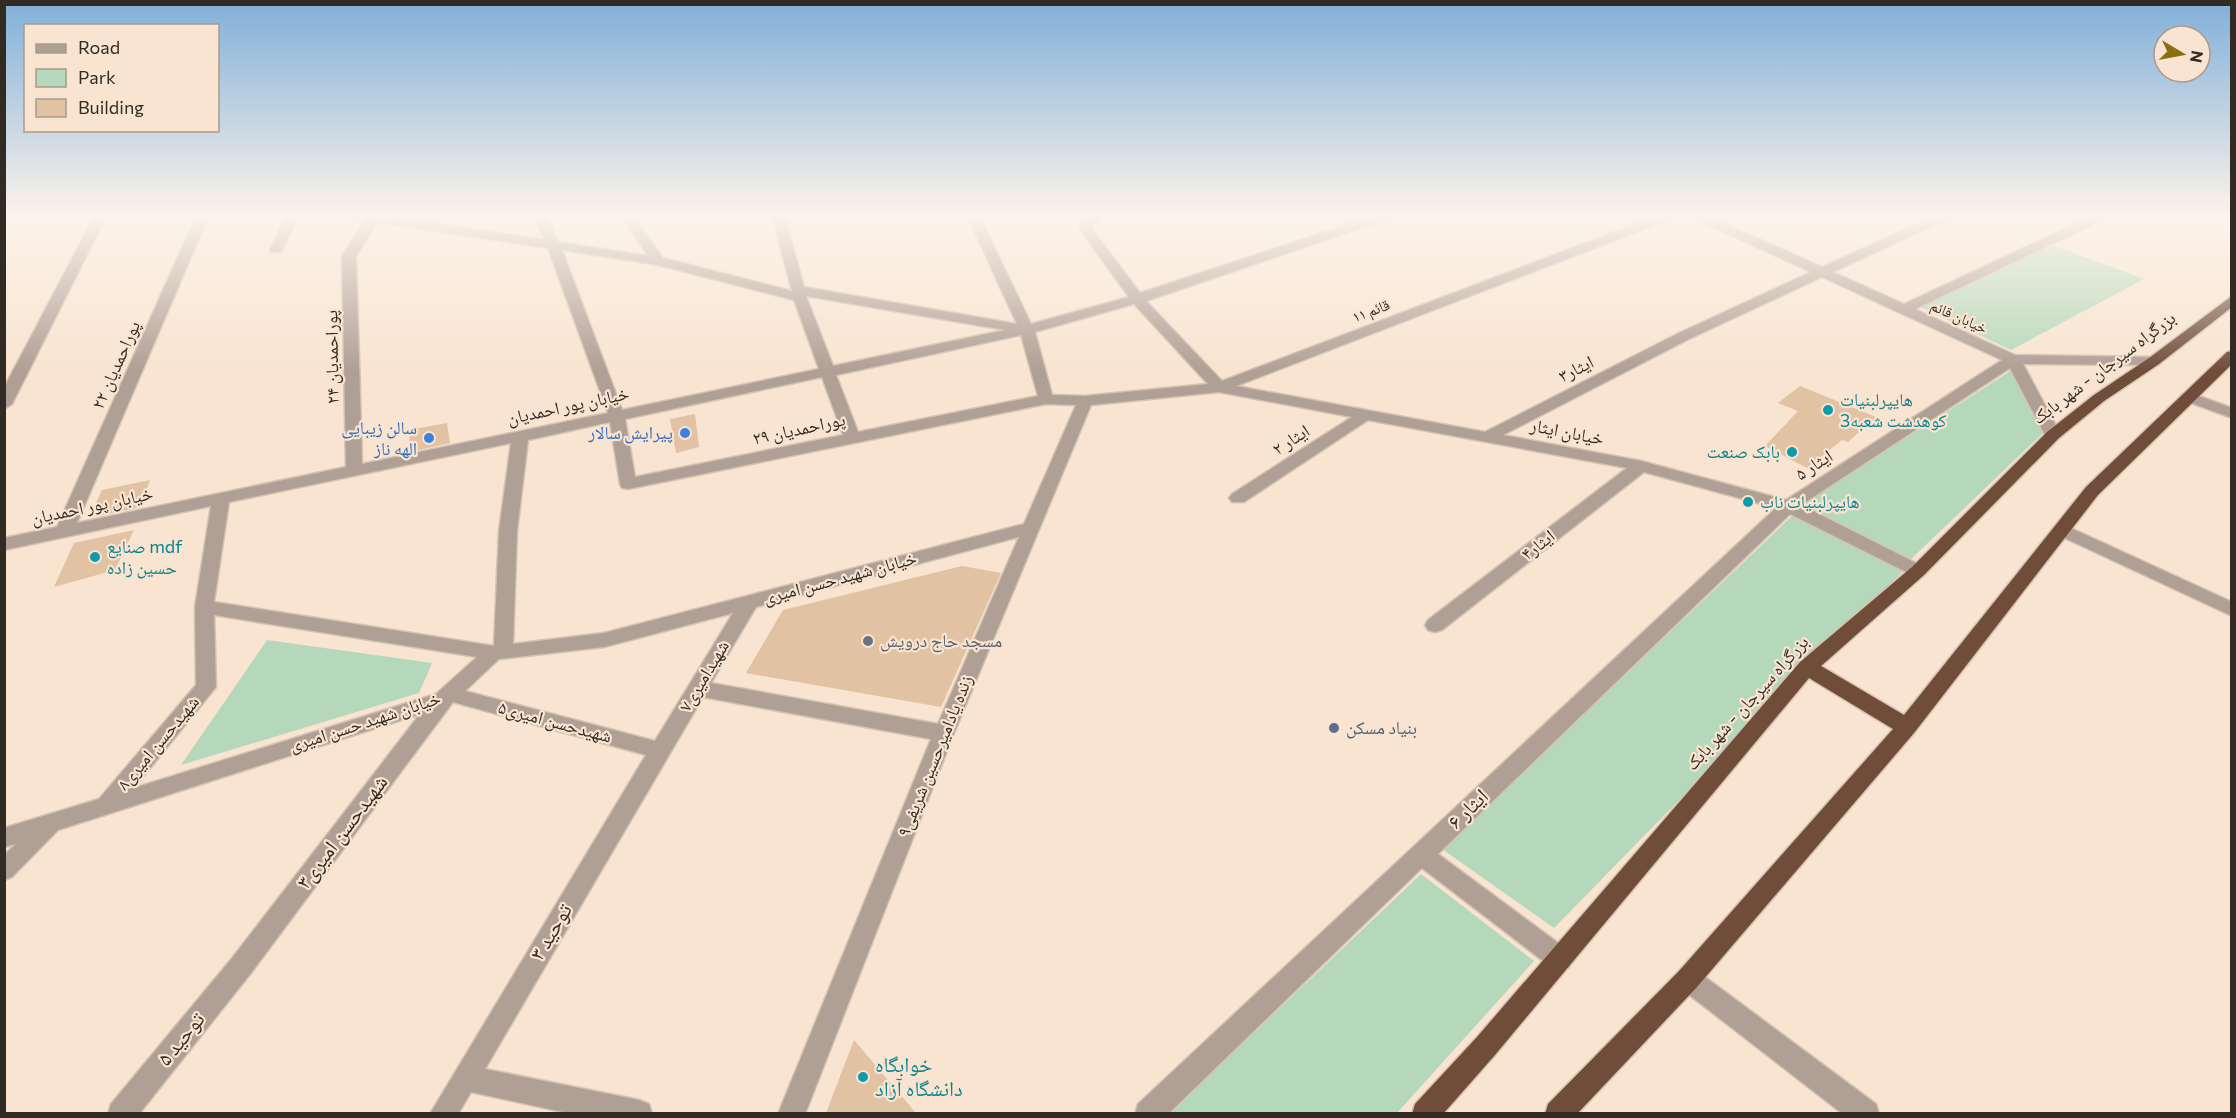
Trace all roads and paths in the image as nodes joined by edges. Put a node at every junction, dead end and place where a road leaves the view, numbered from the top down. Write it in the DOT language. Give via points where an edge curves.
graph roads {
  1 [pos="74,267"];
  2 [pos="180,267"];
  3 [pos="349,267"];
  4 [pos="562,267"];
  5 [pos="684,267"];
  6 [pos="792,267"];
  7 [pos="997,267"];
  8 [pos="1114,267"];
  9 [pos="1230,267"];
  10 [pos="1532,267"];
  11 [pos="1810,267"];
  12 [pos="1832,267"];
  13 [pos="1993,267"];
  14 [pos="1821,272"];
  15 [pos="799,294"];
  16 [pos="1137,298"];
  17 [pos="2232,300"];
  18 [pos="1902,310"];
  19 [pos="1027,330"];
  20 [pos="2232,355"];
  21 [pos="2013,359"];
  22 [pos="2154,361"];
  23 [pos="828,371"];
  24 [pos="1219,387"];
  25 [pos="2188,397"];
  26 [pos="1046,399"];
  27 [pos="1085,401"];
  28 [pos="4,404"];
  29 [pos="2232,413"];
  30 [pos="1366,414"];
  31 [pos="617,416"];
  32 [pos="2053,435"];
  33 [pos="520,436"];
  34 [pos="1487,437"];
  35 [pos="852,438"];
  36 [pos="1641,466"];
  37 [pos="354,471"];
  38 [pos="1238,498"];
  39 [pos="221,499"];
  40 [pos="1788,506"];
  41 [pos="1032,527"];
  42 [pos="2061,530"];
  43 [pos="64,532"];
  44 [pos="4,544"];
  45 [pos="1918,571"];
  46 [pos="749,602"];
  47 [pos="204,607"];
  48 [pos="2232,610"];
  49 [pos="1435,625"];
  50 [pos="499,653"];
  51 [pos="1807,667"];
  52 [pos="697,688"];
  53 [pos="446,697"];
  54 [pos="1907,727"];
  55 [pos="944,733"];
  56 [pos="660,751"];
  57 [pos="105,806"];
  58 [pos="53,823"];
  59 [pos="4,838"];
  60 [pos="1421,854"];
  61 [pos="4,870"];
  62 [pos="1560,959"];
  63 [pos="242,965"];
  64 [pos="1688,979"];
  65 [pos="464,1078"];
  66 [pos="121,1113"];
  67 [pos="443,1113"];
  68 [pos="639,1113"];
  69 [pos="791,1113"];
  70 [pos="1148,1113"];
  71 [pos="1425,1113"];
  72 [pos="1558,1113"];
  73 [pos="1866,1113"];
  1 -- 28 [label="street"];
  2 -- 43 [label="street, پوراحمدیان ۲۲"];
  3 -- 37 [label="street, پوراحمدیان ۲۴"];
  4 -- 31 [label="street"];
  5 -- 15 [label="street"];
  6 -- 15 [label="street"];
  7 -- 19 [label="street"];
  8 -- 16 [label="street"];
  9 -- 16 [label="street, خیابان پور احمدیان"];
  10 -- 24 [label="street, قائم ۱۱"];
  11 -- 14 [label="street, خیابان قائم"];
  12 -- 14 [label="street, ایثار۳"];
  13 -- 18 [label="street"];
  14 -- 18 [label="street, خیابان قائم"];
  14 -- 34 [label="street, ایثار۳" via="1684,336"];
  15 -- 19 [label="street"];
  15 -- 23 [label="street"];
  16 -- 19 [label="street, خیابان پور احمدیان"];
  16 -- 24 [label="street"];
  17 -- 22 [label="highway, بزرگراه سیرجان - شهر بابک"];
  18 -- 21 [label="street, خیابان قائم"];
  19 -- 23 [label="street, خیابان پور احمدیان"];
  19 -- 26 [label="street"];
  20 -- 25 [label="highway"];
  21 -- 22 [label="street"];
  21 -- 32 [label="street"];
  21 -- 40 [label="street, ایثار ۵"];
  22 -- 32 [label="highway, بزرگراه سیرجان - شهر بابک"];
  23 -- 31 [label="street, خیابان پور احمدیان"];
  23 -- 35 [label="street"];
  24 -- 27 [label="street, خیابان ایثار"];
  24 -- 30 [label="street, خیابان ایثار"];
  25 -- 29 [label="street"];
  25 -- 42 [label="highway" via="2092,491"];
  26 -- 27 [label="street, پوراحمدیان ۲۹"];
  26 -- 35 [label="street, پوراحمدیان ۲۹"];
  27 -- 41 [label="street, زنده یادامیرحسین شریفی۹"];
  30 -- 34 [label="street, خیابان ایثار"];
  30 -- 38 [label="street, ایثار ۲"];
  31 -- 33 [label="street, خیابان پور احمدیان"];
  31 -- 35 [label="street, پوراحمدیان ۲۹" via="628,484"];
  32 -- 45 [label="highway, بزرگراه سیرجان - شهر بابک"];
  33 -- 37 [label="street, خیابان پور احمدیان"];
  33 -- 50 [label="street"];
  34 -- 36 [label="street, خیابان ایثار"];
  36 -- 40 [label="street, خیابان ایثار"];
  36 -- 49 [label="street, ایثار۴"];
  37 -- 39 [label="street, خیابان پور احمدیان"];
  39 -- 43 [label="street, خیابان پور احمدیان"];
  39 -- 47 [label="street, شهیدحسن امیری۸"];
  40 -- 45 [label="street, خیابان ایثار"];
  40 -- 60 [label="street, ایثار ۶"];
  41 -- 46 [label="street, خیابان شهید حسن امیری"];
  41 -- 55 [label="street, زنده یادامیرحسین شریفی۹"];
  42 -- 48 [label="street"];
  42 -- 54 [label="highway"];
  43 -- 44 [label="street, خیابان پور احمدیان"];
  45 -- 51 [label="highway, بزرگراه سیرجان - شهر بابک"];
  46 -- 50 [label="street, خیابان شهید حسن امیری" via="604,640"];
  46 -- 52 [label="street, شهیدامیری۷"];
  47 -- 50 [label="street"];
  47 -- 57 [label="street, شهیدحسن امیری۸" via="206,687"];
  50 -- 53 [label="street, خیابان شهید حسن امیری"];
  51 -- 54 [label="highway"];
  51 -- 62 [label="highway, بزرگراه سیرجان - شهر بابک"];
  52 -- 55 [label="street"];
  52 -- 56 [label="street, شهیدامیری۷"];
  53 -- 56 [label="street, شهیدحسن امیری۵"];
  53 -- 57 [label="street, خیابان شهید حسن امیری"];
  53 -- 63 [label="street, شهیدحسن امیری۳"];
  54 -- 64 [label="highway"];
  55 -- 69 [label="street, زنده یادامیرحسین شریفی۹"];
  56 -- 65 [label="street, توحید ۳"];
  57 -- 58 [label="street, خیابان شهید حسن امیری"];
  58 -- 59 [label="street, خیابان شهید حسن امیری"];
  58 -- 61 [label="street"];
  60 -- 62 [label="street"];
  60 -- 70 [label="street, ایثار ۶"];
  62 -- 71 [label="highway, بزرگراه سیرجان - شهر بابک"];
  63 -- 66 [label="street, توحید ۵"];
  64 -- 72 [label="highway"];
  64 -- 73 [label="street"];
  65 -- 67 [label="street, توحید ۳"];
  65 -- 68 [label="street"];
}
